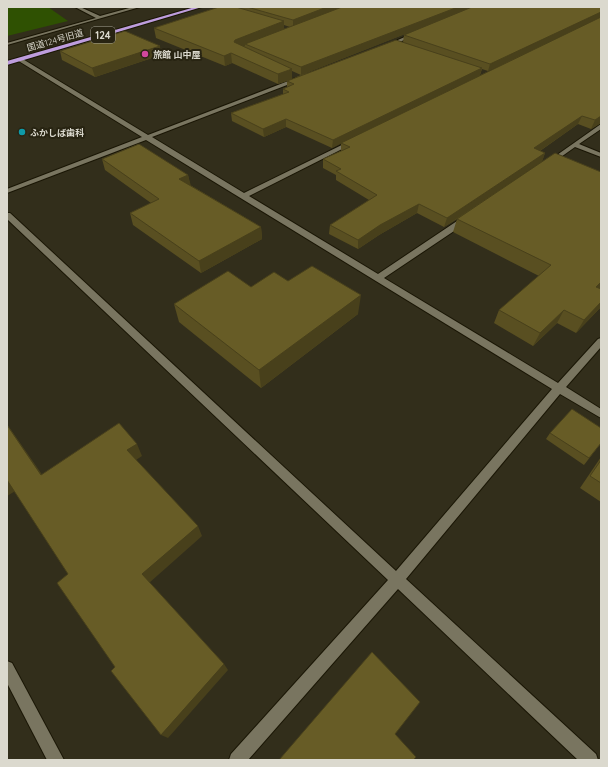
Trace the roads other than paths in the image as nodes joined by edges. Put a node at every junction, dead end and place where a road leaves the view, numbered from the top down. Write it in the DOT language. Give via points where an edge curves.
graph roads {
  1 [pos="77,7"];
  2 [pos="138,7"];
  3 [pos="200,7"];
  4 [pos="98,17"];
  5 [pos="424,31"];
  6 [pos="395,43"];
  7 [pos="7,44"];
  8 [pos="402,45"];
  9 [pos="380,48"];
  10 [pos="19,59"];
  11 [pos="7,63"];
  12 [pos="292,75"];
  13 [pos="306,76"];
  14 [pos="299,78"];
  15 [pos="601,126"];
  16 [pos="147,137"];
  17 [pos="363,137"];
  18 [pos="575,145"];
  19 [pos="601,155"];
  20 [pos="542,168"];
  21 [pos="7,191"];
  22 [pos="244,196"];
  23 [pos="476,212"];
  24 [pos="7,214"];
  25 [pos="376,279"];
  26 [pos="601,341"];
  27 [pos="558,389"];
  28 [pos="601,414"];
  29 [pos="397,580"];
  30 [pos="7,668"];
  31 [pos="56,760"];
  32 [pos="237,760"];
  33 [pos="590,760"];
  1 -- 4 [label="street"];
  2 -- 4 [label="street"];
  3 -- 10 [label="highway, 国道124号旧道 / 124"];
  4 -- 7 [label="street"];
  5 -- 6 [label="street"];
  6 -- 8 [label="street"];
  6 -- 9 [label="street"];
  10 -- 11 [label="highway, 国道124号旧道 / 124"];
  10 -- 16 [label="street"];
  12 -- 14 [label="street"];
  13 -- 14 [label="street"];
  14 -- 16 [label="street"];
  15 -- 18 [label="street"];
  16 -- 21 [label="street"];
  16 -- 22 [label="street"];
  17 -- 22 [label="street"];
  18 -- 19 [label="street"];
  18 -- 20 [label="street"];
  22 -- 25 [label="street"];
  23 -- 25 [label="street"];
  24 -- 29 [label="street"];
  25 -- 27 [label="street"];
  26 -- 27 [label="street"];
  27 -- 28 [label="street"];
  27 -- 29 [label="street"];
  29 -- 32 [label="street"];
  29 -- 33 [label="street"];
  30 -- 31 [label="street"];
}
